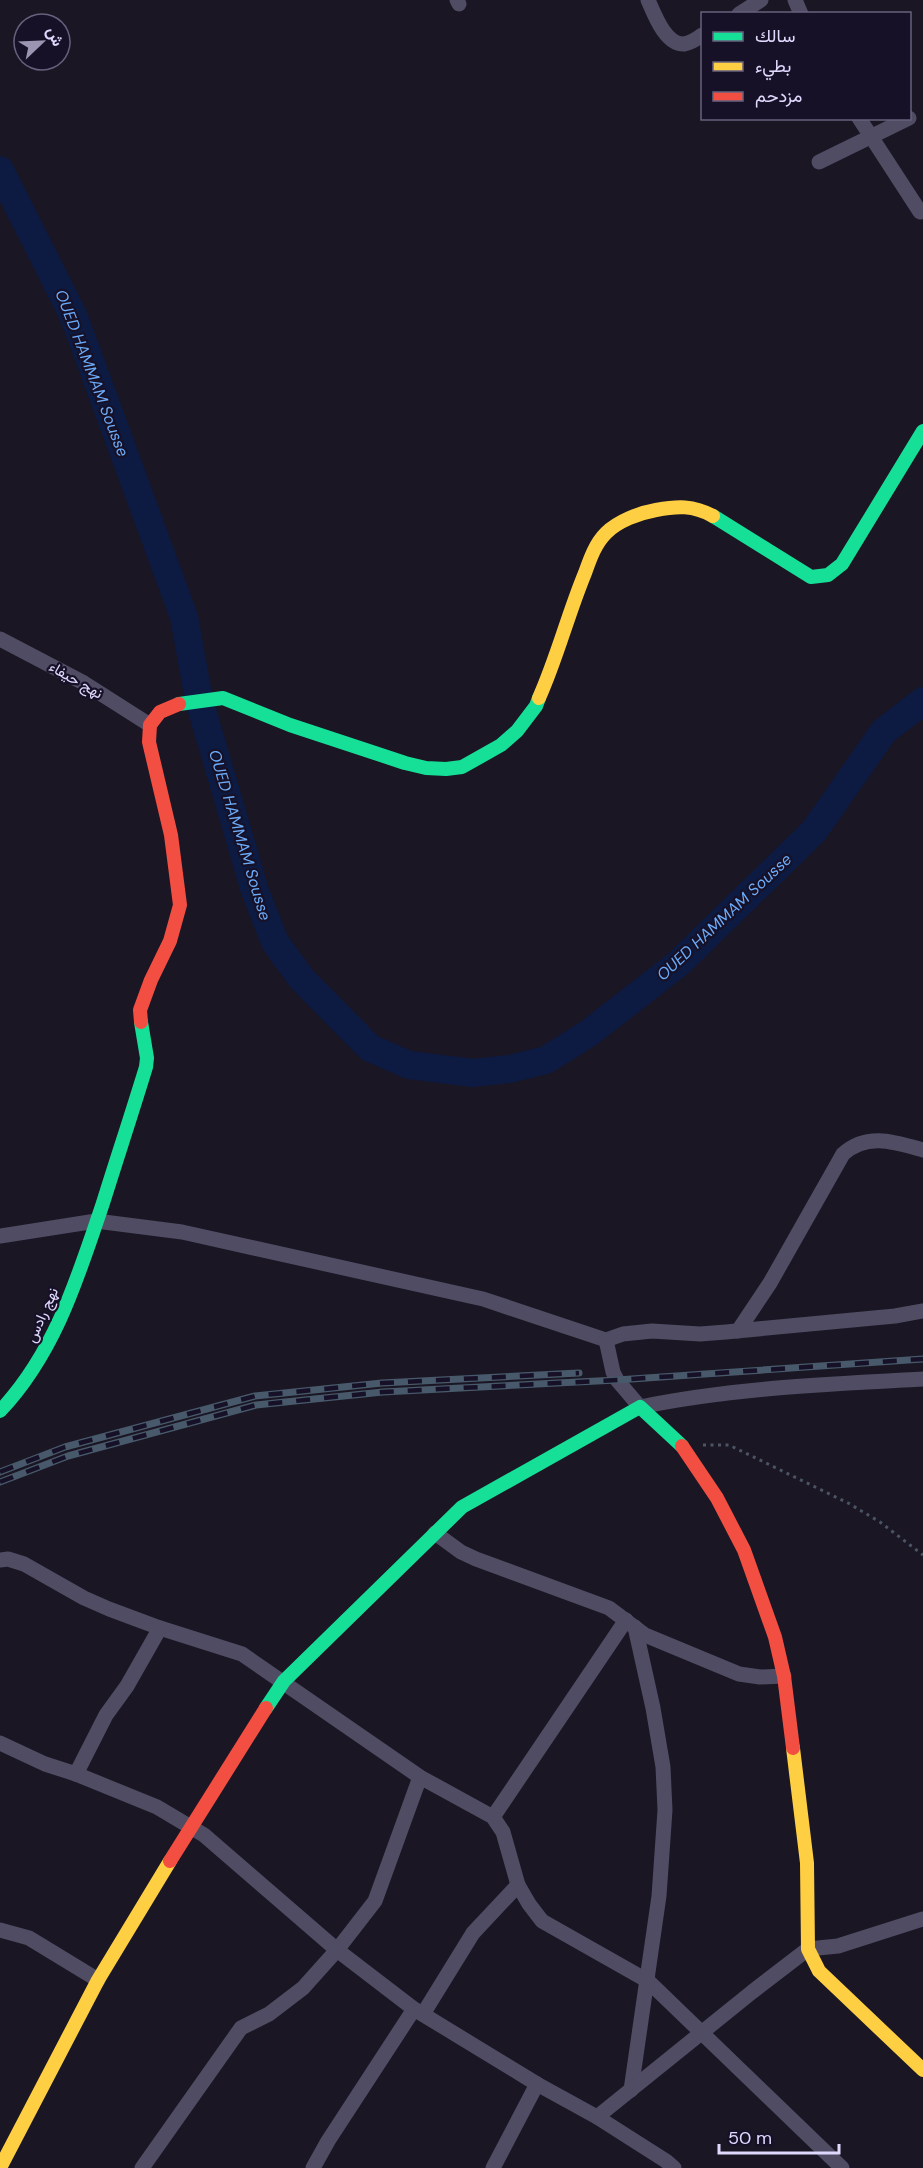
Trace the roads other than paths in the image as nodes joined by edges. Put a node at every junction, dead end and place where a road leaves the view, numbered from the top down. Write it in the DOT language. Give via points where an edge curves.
graph roads {
  1 [pos="648,0"];
  2 [pos="761,0"];
  3 [pos="742,12"];
  4 [pos="701,36"];
  5 [pos="860,120"];
  6 [pos="905,120"];
  7 [pos="872,136"];
  8 [pos="819,162"];
  9 [pos="921,212"];
  10 [pos="923,431"];
  11 [pos="0,639"];
  12 [pos="150,725"];
  13 [pos="923,1150"];
  14 [pos="96,1221"];
  15 [pos="0,1236"];
  16 [pos="923,1311"];
  17 [pos="738,1331"];
  18 [pos="606,1340"];
  19 [pos="923,1379"];
  20 [pos="640,1407"];
  21 [pos="0,1411"];
  22 [pos="435,1533"];
  23 [pos="0,1560"];
  24 [pos="630,1624"];
  25 [pos="160,1628"];
  26 [pos="784,1676"];
  27 [pos="284,1681"];
  28 [pos="0,1743"];
  29 [pos="76,1774"];
  30 [pos="420,1777"];
  31 [pos="493,1817"];
  32 [pos="190,1827"];
  33 [pos="518,1885"];
  34 [pos="923,1919"];
  35 [pos="0,1930"];
  36 [pos="808,1949"];
  37 [pos="337,1950"];
  38 [pos="98,1980"];
  39 [pos="648,1981"];
  40 [pos="418,2011"];
  41 [pos="701,2033"];
  42 [pos="923,2070"];
  43 [pos="537,2084"];
  44 [pos="631,2090"];
  45 [pos="597,2117"];
  46 [pos="667,2166"];
  47 [pos="0,2168"];
  48 [pos="142,2168"];
  49 [pos="313,2168"];
  50 [pos="493,2168"];
  51 [pos="842,2168"];
  1 -- 4 [label="street" via="674,41 684,44"];
  2 -- 3 [label="street"];
  5 -- 7 [label="street"];
  6 -- 7 [label="street"];
  7 -- 8 [label="street"];
  7 -- 9 [label="street"];
  10 -- 12 [label="street" via="842,564 822,579 811,577 731,526 691,507 649,511 616,525 595,548 536,706 501,746 462,767 446,769 405,763 223,698 182,703 160,712"];
  11 -- 12 [label="street, نهج حيفاء" via="84,683"];
  12 -- 14 [label="street, نهج رادس" via="149,742 171,835 180,905 170,941 141,1010 146,1067"];
  13 -- 17 [label="street" via="887,1140 870,1140 843,1154 770,1284"];
  14 -- 15 [label="street"];
  14 -- 18 [label="street" via="182,1232 483,1299"];
  14 -- 21 [label="street, نهج رادس" via="61,1320 35,1368"];
  16 -- 17 [label="street"];
  17 -- 18 [label="street" via="652,1331"];
  18 -- 20 [label="street" via="617,1380"];
  19 -- 20 [label="street" via="800,1386"];
  20 -- 22 [label="street" via="476,1498"];
  20 -- 26 [label="street" via="682,1446 717,1498 744,1550 772,1627"];
  22 -- 24 [label="street" via="476,1559 609,1608"];
  22 -- 27 [label="street"];
  23 -- 25 [label="street" via="24,1564 92,1602"];
  24 -- 26 [label="street" via="645,1635 739,1674"];
  24 -- 31 [label="street"];
  24 -- 39 [label="street" via="655,1718 663,1767 665,1810 659,1896"];
  25 -- 27 [label="street" via="242,1654"];
  25 -- 29 [label="street" via="106,1715"];
  26 -- 36 [label="street" via="807,1863"];
  27 -- 30 [label="street"];
  27 -- 32 [label="street"];
  28 -- 29 [label="street"];
  29 -- 32 [label="street" via="157,1807"];
  30 -- 31 [label="street"];
  30 -- 37 [label="street" via="375,1901"];
  31 -- 33 [label="street" via="503,1832"];
  32 -- 37 [label="street"];
  32 -- 38 [label="street"];
  33 -- 39 [label="street" via="542,1921"];
  33 -- 40 [label="street" via="473,1933"];
  34 -- 36 [label="street" via="838,1946"];
  35 -- 38 [label="street" via="29,1938"];
  36 -- 41 [label="street"];
  36 -- 42 [label="street" via="819,1971"];
  37 -- 40 [label="street"];
  37 -- 48 [label="street" via="303,1988 269,2014 241,2028"];
  38 -- 47 [label="street"];
  39 -- 41 [label="street"];
  39 -- 44 [label="street"];
  40 -- 43 [label="street"];
  40 -- 49 [label="street" via="327,2141"];
  41 -- 44 [label="street"];
  41 -- 51 [label="street"];
  43 -- 45 [label="street"];
  43 -- 50 [label="street"];
  44 -- 45 [label="street"];
  45 -- 46 [label="street"];
}
